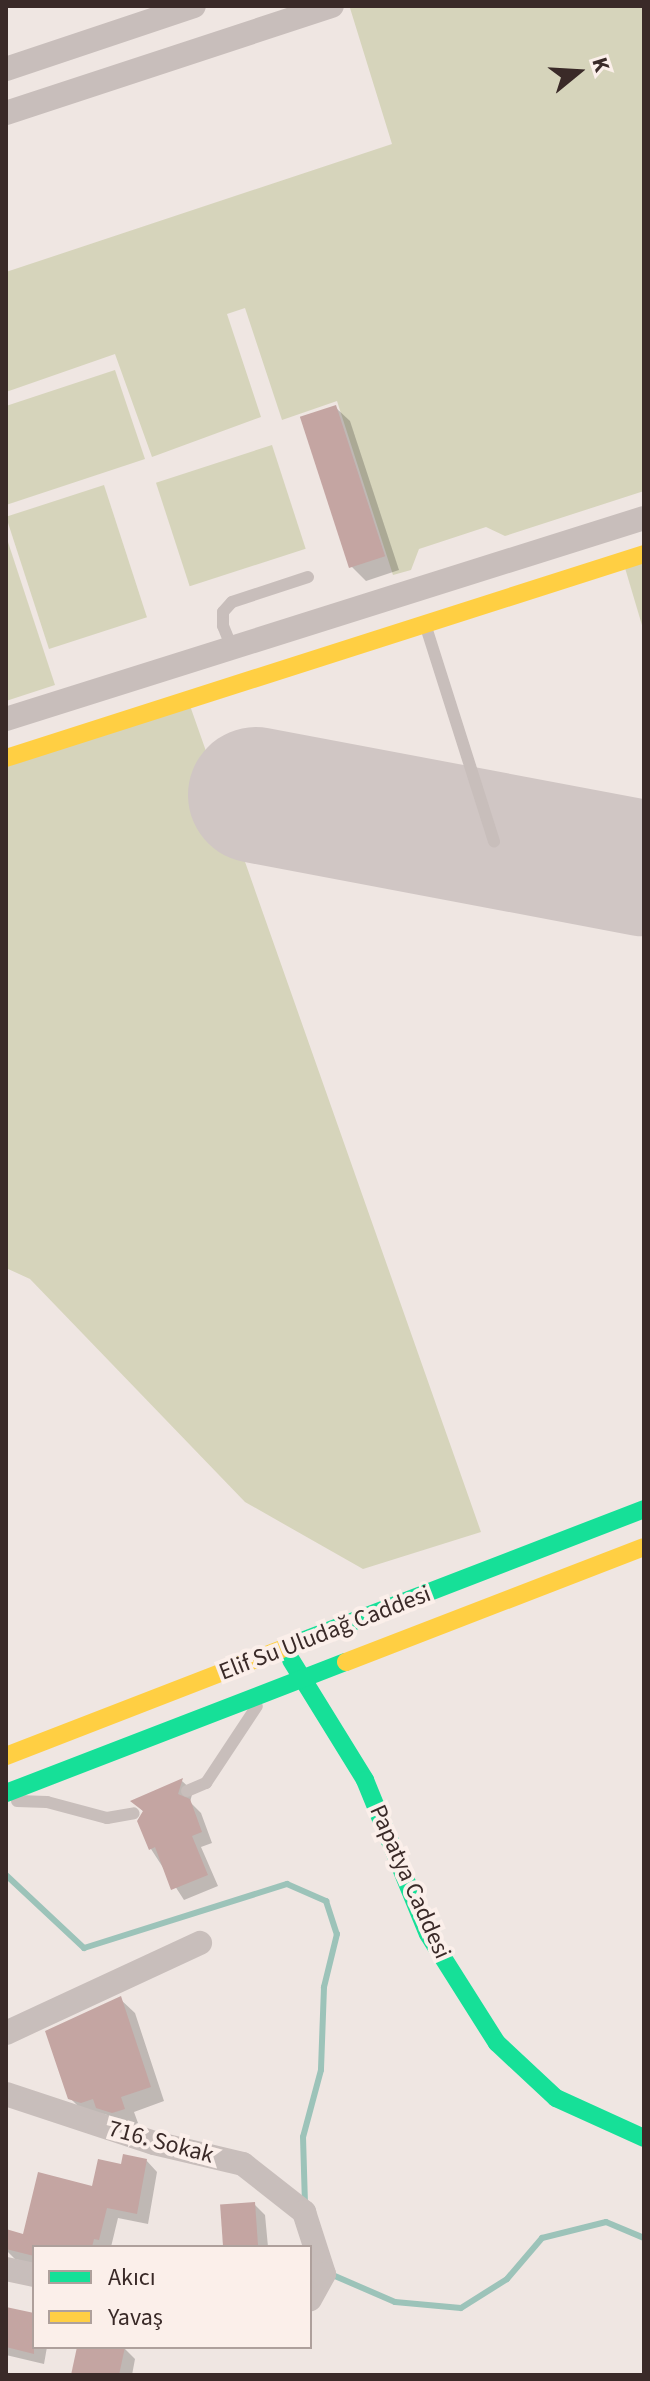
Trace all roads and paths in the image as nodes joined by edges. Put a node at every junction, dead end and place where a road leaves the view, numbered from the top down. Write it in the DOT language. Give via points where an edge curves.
graph roads {
  1 [pos="194,6"];
  2 [pos="332,6"];
  3 [pos="6,69"];
  4 [pos="6,113"];
  5 [pos="644,518"];
  6 [pos="644,554"];
  7 [pos="308,577"];
  8 [pos="415,590"];
  9 [pos="425,624"];
  10 [pos="232,648"];
  11 [pos="243,682"];
  12 [pos="6,719"];
  13 [pos="6,737"];
  14 [pos="6,751"];
  15 [pos="6,758"];
  16 [pos="494,841"];
  17 [pos="644,1509"];
  18 [pos="644,1547"];
  19 [pos="286,1649"];
  20 [pos="301,1680"];
  21 [pos="271,1691"];
  22 [pos="6,1756"];
  23 [pos="187,1791"];
  24 [pos="6,1793"];
  25 [pos="6,1801"];
  26 [pos="134,1813"];
  27 [pos="200,1943"];
  28 [pos="6,2033"];
  29 [pos="6,2094"];
  30 [pos="644,2138"];
  31 [pos="6,2269"];
  32 [pos="32,2275"];
  33 [pos="312,2295"];
  1 -- 3 [label="street"];
  2 -- 4 [label="street"];
  5 -- 8 [label="street"];
  6 -- 9 [label="main road"];
  7 -- 10 [label="lane" via="232,602 223,612 223,626"];
  8 -- 9 [label="street"];
  8 -- 10 [label="street"];
  9 -- 11 [label="main road"];
  9 -- 16 [label="lane"];
  10 -- 11 [label="street"];
  10 -- 12 [label="street"];
  11 -- 15 [label="main road"];
  13 -- 14 [label="street"];
  17 -- 19 [label="main road, Elif Su Uludağ Caddesi"];
  18 -- 20 [label="main road, Elif Su Uludağ Caddesi"];
  19 -- 20 [label="main road, Papatya Caddesi"];
  19 -- 22 [label="main road, Elif Su Uludağ Caddesi"];
  20 -- 21 [label="main road, Elif Su Uludağ Caddesi"];
  20 -- 30 [label="main road, Papatya Caddesi" via="365,1780 428,1934 497,2043 556,2098"];
  21 -- 23 [label="lane" via="236,1730 206,1783"];
  21 -- 24 [label="main road, Elif Su Uludağ Caddesi"];
  25 -- 26 [label="lane" via="47,1802 107,1818"];
  27 -- 28 [label="street"];
  29 -- 33 [label="street, 716. Sokak" via="154,2143 243,2164 304,2212 324,2274"];
  31 -- 32 [label="street"];
}
